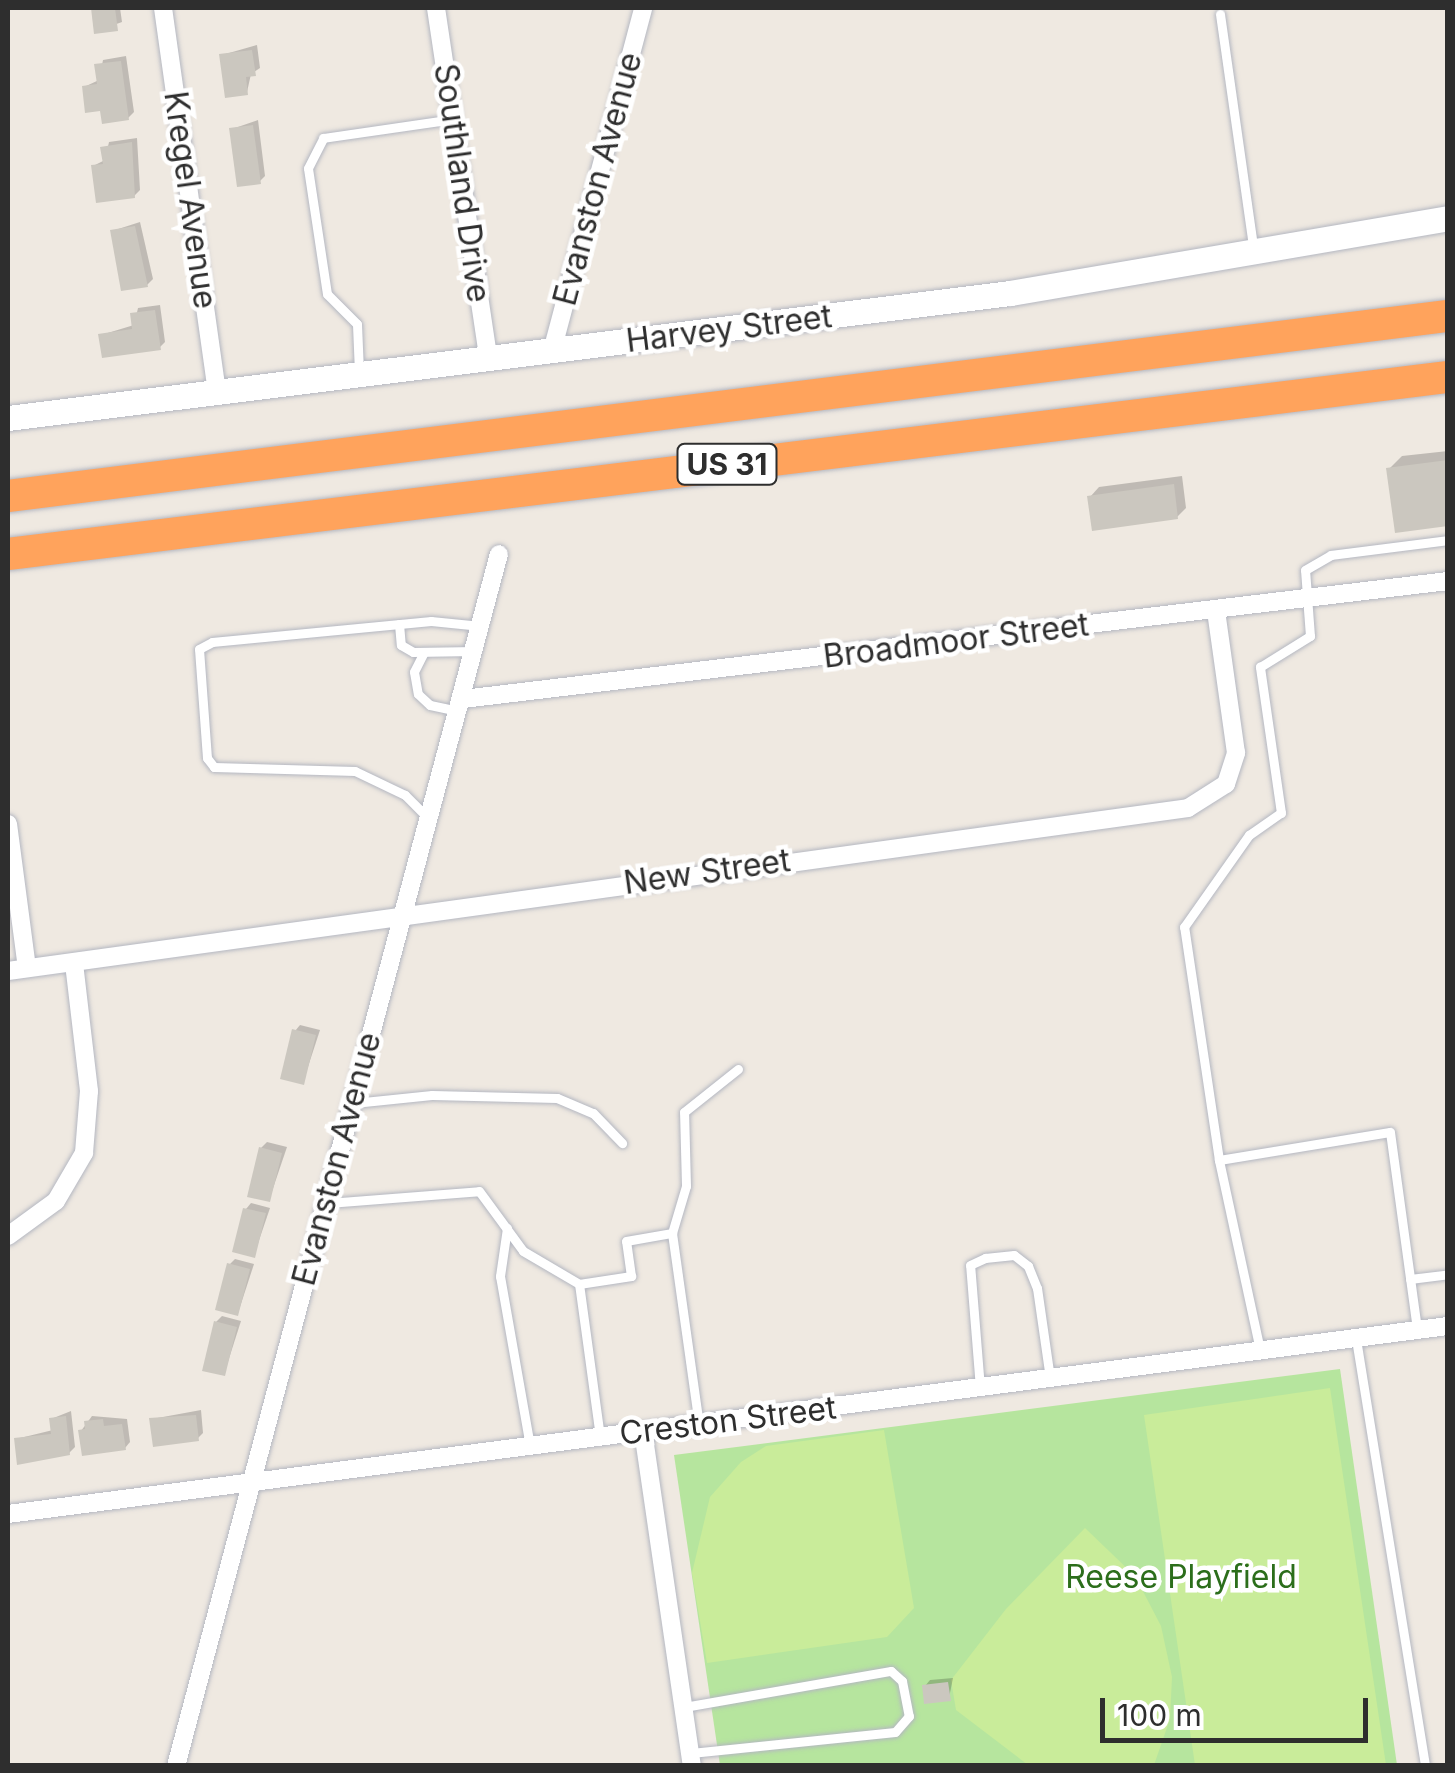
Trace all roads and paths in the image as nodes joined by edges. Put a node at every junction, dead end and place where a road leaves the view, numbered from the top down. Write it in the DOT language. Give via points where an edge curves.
graph roads {
  1 [pos="163,8"];
  2 [pos="436,8"];
  3 [pos="643,8"];
  4 [pos="1220,14"];
  5 [pos="452,119"];
  6 [pos="1448,218"];
  7 [pos="1254,249"];
  8 [pos="1448,303"];
  9 [pos="1448,316"];
  10 [pos="1334,330"];
  11 [pos="552,351"];
  12 [pos="488,358"];
  13 [pos="359,374"];
  14 [pos="1448,377"];
  15 [pos="217,392"];
  16 [pos="8,418"];
  17 [pos="8,496"];
  18 [pos="1448,540"];
  19 [pos="8,554"];
  20 [pos="499,554"];
  21 [pos="1448,581"];
  22 [pos="1308,599"];
  23 [pos="1216,611"];
  24 [pos="399,624"];
  25 [pos="481,626"];
  26 [pos="475,651"];
  27 [pos="424,652"];
  28 [pos="462,705"];
  29 [pos="429,820"];
  30 [pos="8,824"];
  31 [pos="404,912"];
  32 [pos="74,963"];
  33 [pos="27,968"];
  34 [pos="8,971"];
  35 [pos="738,1069"];
  36 [pos="352,1104"];
  37 [pos="622,1142"];
  38 [pos="1219,1160"];
  39 [pos="325,1203"];
  40 [pos="506,1228"];
  41 [pos="672,1233"];
  42 [pos="8,1236"];
  43 [pos="1448,1274"];
  44 [pos="1410,1280"];
  45 [pos="578,1284"];
  46 [pos="1448,1326"];
  47 [pos="1417,1330"];
  48 [pos="1356,1339"];
  49 [pos="1260,1350"];
  50 [pos="1050,1378"];
  51 [pos="980,1388"];
  52 [pos="700,1424"];
  53 [pos="643,1432"];
  54 [pos="600,1438"];
  55 [pos="530,1447"];
  56 [pos="250,1484"];
  57 [pos="8,1514"];
  58 [pos="684,1707"];
  59 [pos="691,1759"];
  60 [pos="176,1766"];
  61 [pos="1426,1766"];
  1 -- 15 [label="street, Kregel Avenue"];
  2 -- 5 [label="street, Southland Drive"];
  3 -- 11 [label="street, Evanston Avenue"];
  4 -- 7 [label="lane"];
  5 -- 12 [label="street, Southland Drive"];
  5 -- 13 [label="lane" via="323,138 308,168 327,294 357,324"];
  6 -- 7 [label="street, Harvey Street"];
  7 -- 11 [label="street, Harvey Street" via="1076,284"];
  8 -- 10 [label="highway"];
  9 -- 10 [label="highway, US 31"];
  10 -- 17 [label="highway, US 31"];
  11 -- 12 [label="street, Harvey Street"];
  12 -- 13 [label="street, Harvey Street"];
  13 -- 15 [label="street, Harvey Street"];
  14 -- 19 [label="highway, US 31"];
  15 -- 16 [label="street, Harvey Street"];
  18 -- 22 [label="lane" via="1310,563"];
  20 -- 25 [label="street, Evanston Avenue"];
  21 -- 22 [label="street, Broadmoor Street"];
  22 -- 23 [label="street, Broadmoor Street"];
  22 -- 38 [label="lane" via="1310,636 1260,667 1280,813 1250,835 1184,927"];
  23 -- 28 [label="street, Broadmoor Street"];
  23 -- 31 [label="street, New Street" via="1236,753 1226,784 1188,808"];
  24 -- 25 [label="lane"];
  24 -- 27 [label="lane" via="401,645"];
  24 -- 29 [label="lane" via="205,643 197,656 207,758 220,769 370,774"];
  25 -- 26 [label="street, Evanston Avenue"];
  26 -- 27 [label="lane"];
  26 -- 28 [label="street, Evanston Avenue"];
  27 -- 28 [label="lane" via="414,672 418,694 430,705"];
  28 -- 29 [label="street, Evanston Avenue"];
  29 -- 31 [label="street, Evanston Avenue"];
  30 -- 33 [label="street"];
  31 -- 32 [label="street, New Street"];
  31 -- 36 [label="street, Evanston Avenue"];
  32 -- 33 [label="street, New Street"];
  32 -- 42 [label="street" via="89,1091 84,1154 56,1201"];
  33 -- 34 [label="street, New Street"];
  35 -- 41 [label="lane" via="684,1112 686,1186"];
  36 -- 37 [label="lane" via="432,1095 558,1098 592,1113"];
  36 -- 39 [label="street, Evanston Avenue"];
  38 -- 44 [label="lane" via="1390,1132"];
  38 -- 49 [label="lane"];
  39 -- 40 [label="lane" via="479,1191"];
  39 -- 56 [label="street, Evanston Avenue"];
  40 -- 45 [label="lane" via="523,1251"];
  40 -- 55 [label="lane" via="500,1276"];
  41 -- 45 [label="lane" via="626,1241 631,1276"];
  41 -- 52 [label="lane"];
  43 -- 44 [label="lane"];
  44 -- 47 [label="lane"];
  45 -- 54 [label="lane"];
  46 -- 47 [label="street, Creston Street"];
  47 -- 48 [label="street, Creston Street"];
  48 -- 49 [label="street, Creston Street"];
  48 -- 61 [label="lane"];
  49 -- 50 [label="street, Creston Street"];
  50 -- 51 [label="street, Creston Street"];
  50 -- 51 [label="lane" via="1028,1266 1014,1255 984,1258 970,1265"];
  51 -- 52 [label="street, Creston Street"];
  52 -- 53 [label="street, Creston Street"];
  53 -- 54 [label="street, Creston Street"];
  53 -- 58 [label="street"];
  54 -- 55 [label="street, Creston Street"];
  55 -- 56 [label="street, Creston Street"];
  56 -- 57 [label="street, Creston Street"];
  56 -- 60 [label="street, Evanston Avenue"];
  58 -- 59 [label="street"];
  58 -- 59 [label="lane" via="891,1671 902,1681 909,1716 895,1732"];
}
